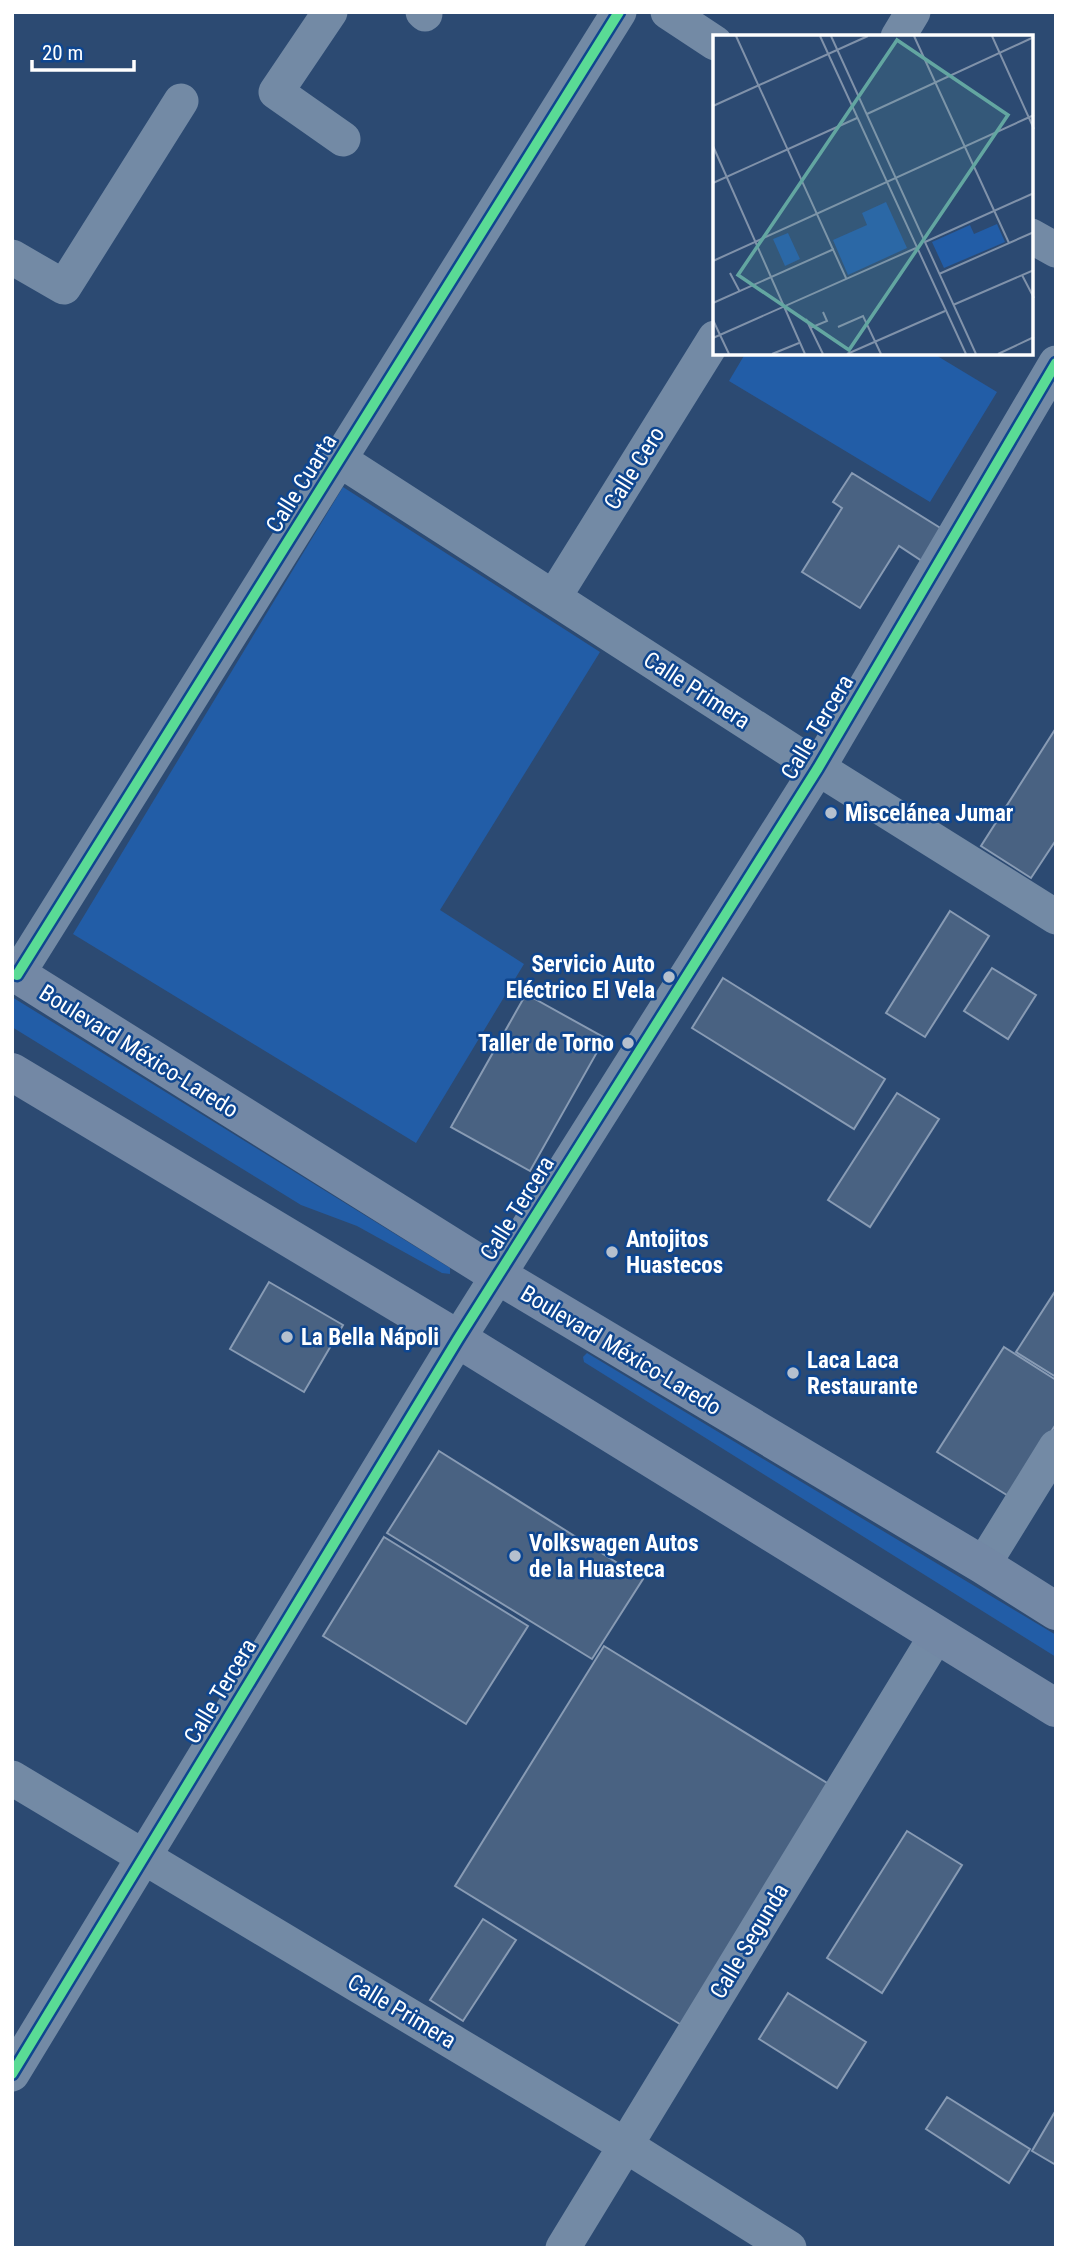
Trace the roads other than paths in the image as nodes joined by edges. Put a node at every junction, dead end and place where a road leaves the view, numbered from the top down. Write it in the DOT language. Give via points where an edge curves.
graph roads {
  1 [pos="330,12"];
  2 [pos="620,12"];
  3 [pos="668,12"];
  4 [pos="913,12"];
  5 [pos="899,35"];
  6 [pos="713,42"];
  7 [pos="181,101"];
  8 [pos="343,139"];
  9 [pos="1033,237"];
  10 [pos="1056,250"];
  11 [pos="12,257"];
  12 [pos="713,341"];
  13 [pos="1056,363"];
  14 [pos="340,460"];
  15 [pos="554,597"];
  16 [pos="818,768"];
  17 [pos="1056,917"];
  18 [pos="15,973"];
  19 [pos="12,1072"];
  20 [pos="499,1276"];
  21 [pos="458,1339"];
  22 [pos="1056,1447"];
  23 [pos="983,1565"];
  24 [pos="1056,1611"];
  25 [pos="936,1636"];
  26 [pos="1056,1708"];
  27 [pos="12,1778"];
  28 [pos="145,1857"];
  29 [pos="12,2074"];
  30 [pos="625,2145"];
  31 [pos="563,2248"];
  32 [pos="789,2248"];
  1 -- 8 [label="street" via="276,92"];
  2 -- 14 [label="street, Calle Cuarta"];
  3 -- 6 [label="street"];
  4 -- 5 [label="street"];
  7 -- 11 [label="street" via="64,287"];
  9 -- 10 [label="street"];
  12 -- 15 [label="street, Calle Cero"];
  13 -- 16 [label="street, Calle Tercera"];
  14 -- 15 [label="street, Calle Primera"];
  14 -- 18 [label="street, Calle Cuarta"];
  15 -- 16 [label="street, Calle Primera"];
  16 -- 17 [label="street, Calle Primera"];
  16 -- 20 [label="street, Calle Tercera"];
  18 -- 20 [label="main road, Boulevard México-Laredo"];
  19 -- 21 [label="main road"];
  20 -- 21 [label="street, Calle Tercera"];
  20 -- 23 [label="main road, Boulevard México-Laredo"];
  21 -- 25 [label="main road"];
  21 -- 28 [label="street, Calle Tercera"];
  22 -- 23 [label="street"];
  23 -- 24 [label="main road, Boulevard México-Laredo"];
  25 -- 26 [label="main road"];
  25 -- 30 [label="street, Calle Segunda"];
  27 -- 28 [label="street, Calle Primera"];
  28 -- 29 [label="street, Calle Tercera"];
  28 -- 30 [label="street, Calle Primera"];
  30 -- 31 [label="street, Calle Segunda"];
  30 -- 32 [label="street, Calle Primera"];
}
